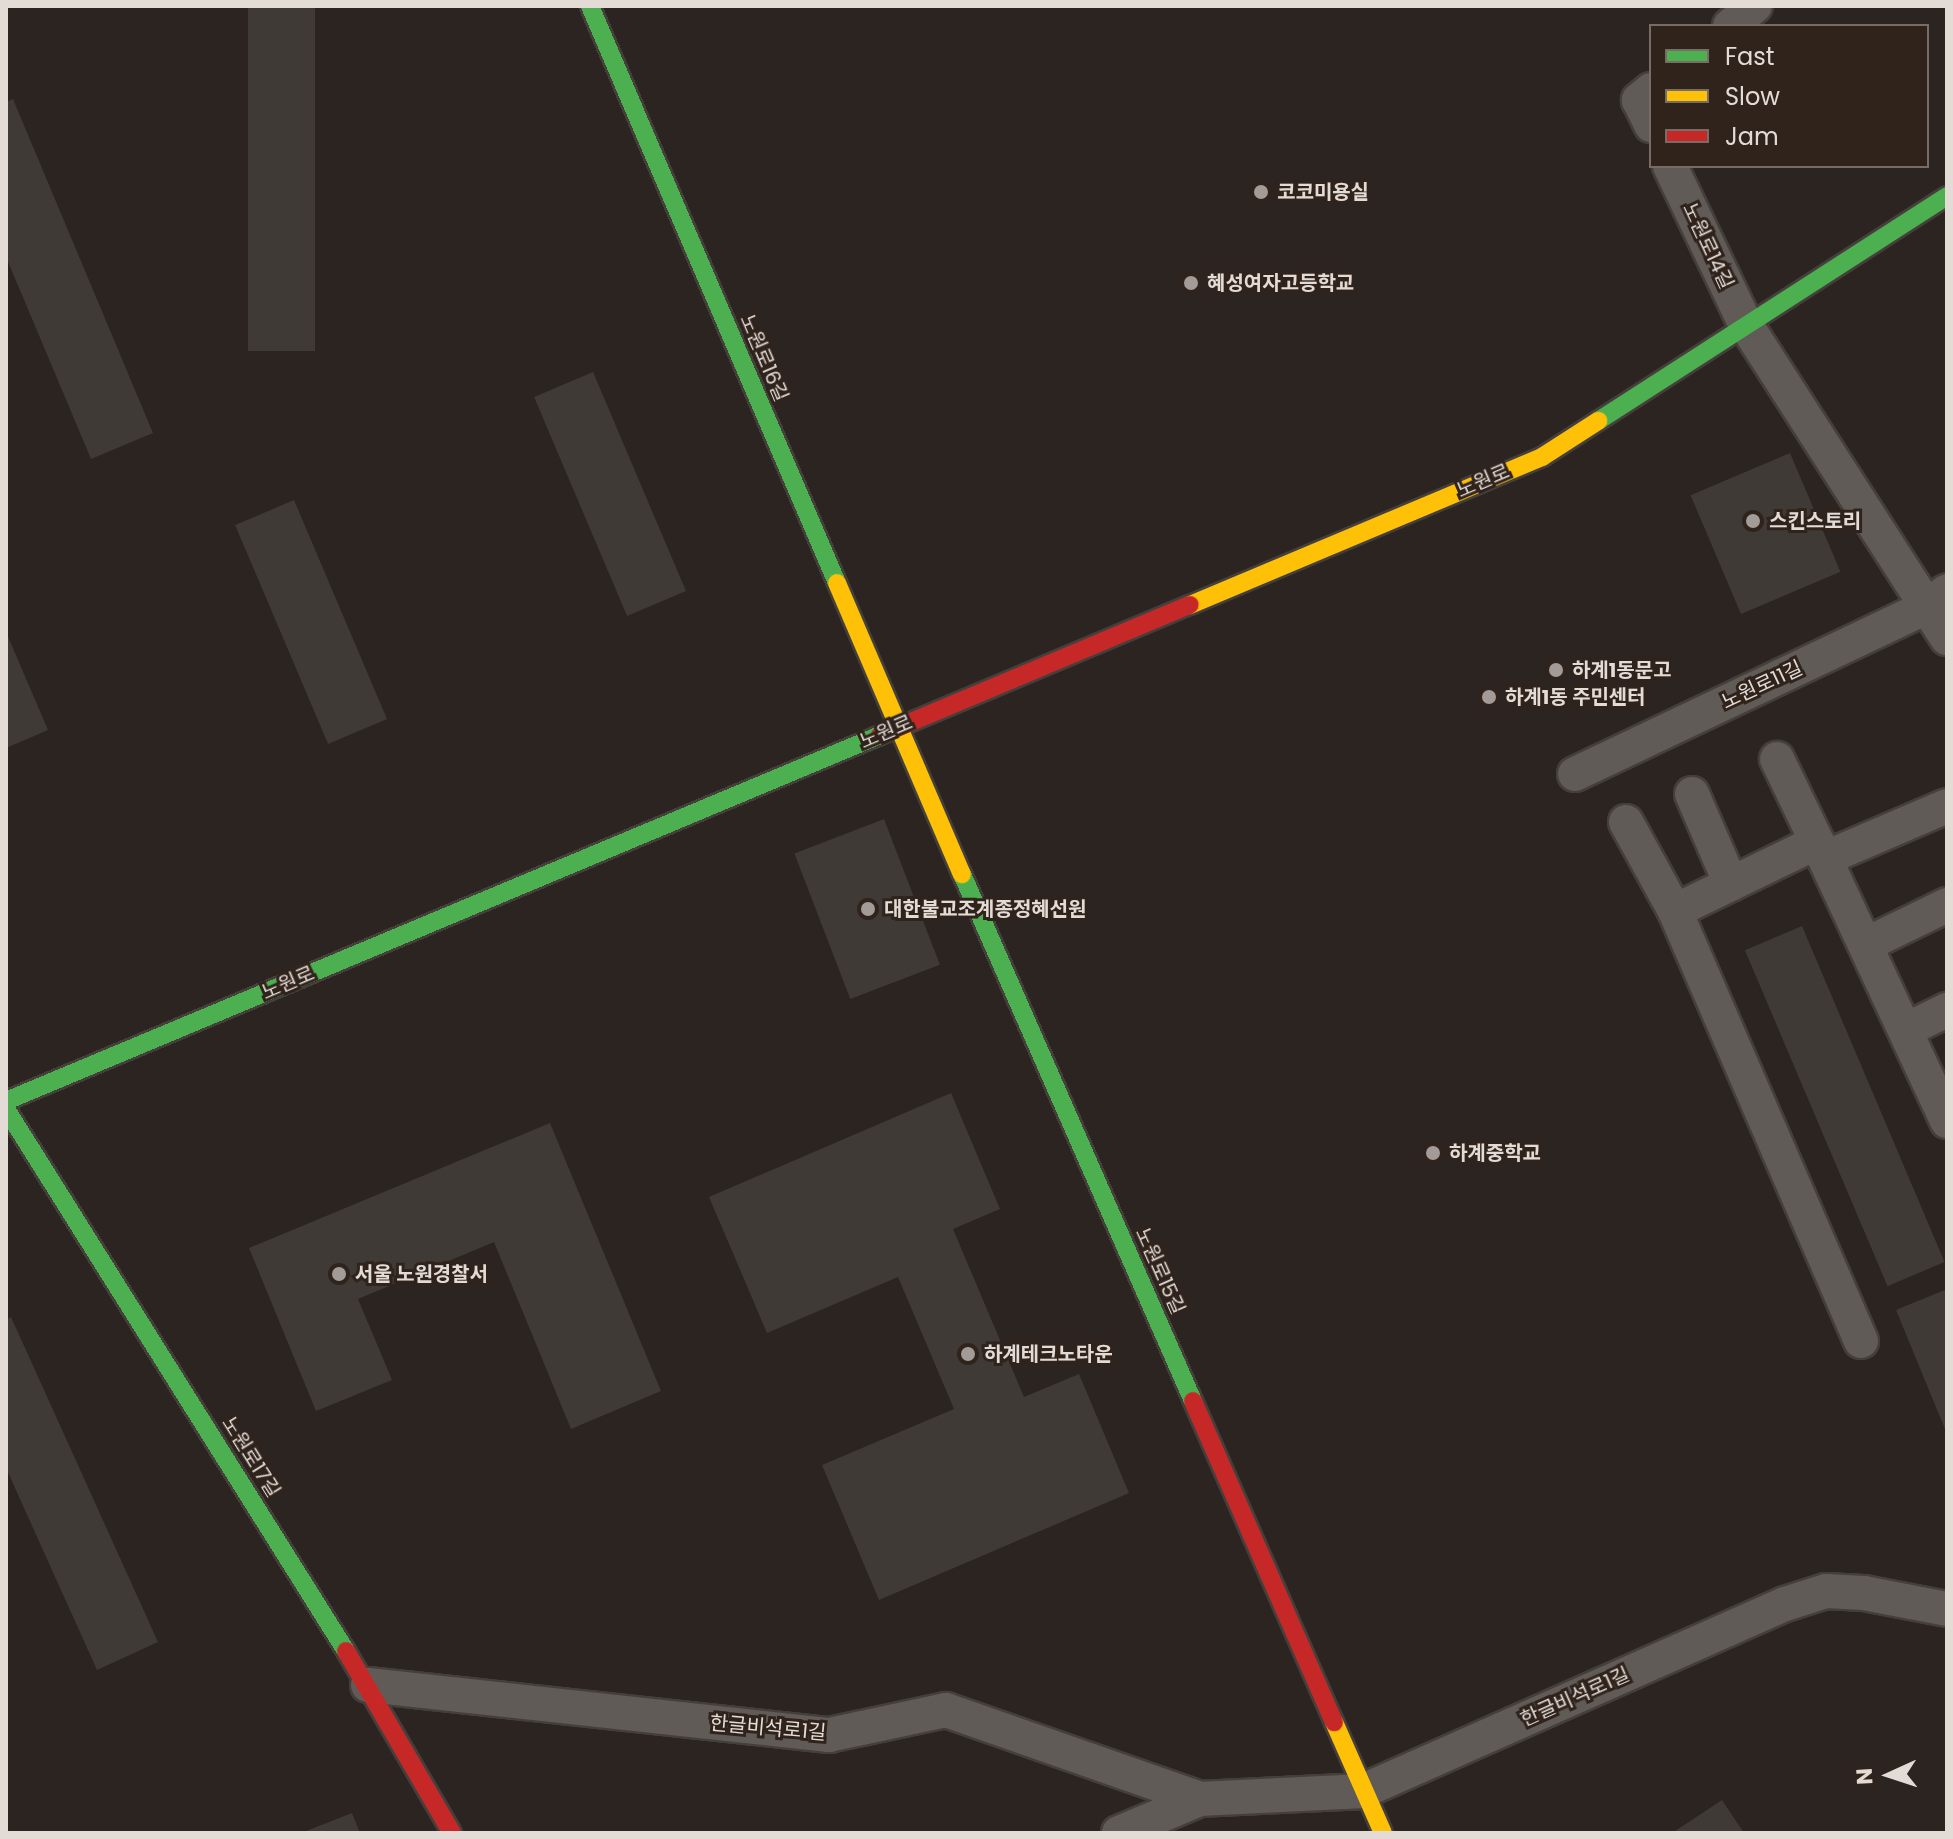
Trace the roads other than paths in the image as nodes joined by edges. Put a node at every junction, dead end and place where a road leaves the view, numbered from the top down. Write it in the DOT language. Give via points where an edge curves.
graph roads {
  1 [pos="590,6"];
  2 [pos="1755,6"];
  3 [pos="1732,24"];
  4 [pos="1649,92"];
  5 [pos="1649,121"];
  6 [pos="1671,168"];
  7 [pos="1947,196"];
  8 [pos="1746,325"];
  9 [pos="1936,599"];
  10 [pos="1947,638"];
  11 [pos="898,727"];
  12 [pos="1777,759"];
  13 [pos="1575,774"];
  14 [pos="1692,794"];
  15 [pos="1947,806"];
  16 [pos="1626,822"];
  17 [pos="1823,850"];
  18 [pos="1731,884"];
  19 [pos="1947,905"];
  20 [pos="1675,911"];
  21 [pos="1867,944"];
  22 [pos="1947,1010"];
  23 [pos="1906,1030"];
  24 [pos="6,1101"];
  25 [pos="6,1109"];
  26 [pos="1945,1111"];
  27 [pos="1861,1341"];
  28 [pos="1947,1609"];
  29 [pos="368,1685"];
  30 [pos="1363,1791"];
  31 [pos="1200,1799"];
  32 [pos="452,1833"];
  33 [pos="1119,1833"];
  34 [pos="1383,1833"];
  1 -- 11 [label="street, 노원로16길"];
  2 -- 3 [label="street"];
  4 -- 5 [label="street" via="1639,100"];
  6 -- 8 [label="street, 노원로14길"];
  7 -- 8 [label="street, 노원로"];
  8 -- 9 [label="street"];
  8 -- 11 [label="street, 노원로" via="1542,457"];
  9 -- 10 [label="street"];
  9 -- 13 [label="street, 노원로11길"];
  11 -- 24 [label="street, 노원로"];
  11 -- 30 [label="street, 노원로15길"];
  12 -- 17 [label="street"];
  14 -- 18 [label="street"];
  15 -- 17 [label="street"];
  16 -- 20 [label="street"];
  17 -- 18 [label="street"];
  17 -- 21 [label="street"];
  18 -- 20 [label="street"];
  19 -- 21 [label="street"];
  20 -- 27 [label="street"];
  21 -- 23 [label="street"];
  22 -- 23 [label="street"];
  23 -- 26 [label="street"];
  25 -- 29 [label="street, 노원로17길"];
  28 -- 30 [label="street, 한글비석로1길" via="1826,1591"];
  29 -- 31 [label="street, 한글비석로1길" via="829,1735 946,1710"];
  29 -- 32 [label="street, 노원로17길"];
  30 -- 31 [label="street, 한글비석로1길"];
  30 -- 34 [label="street, 노원로15길"];
  31 -- 33 [label="street, 한글비석로1길"];
}
